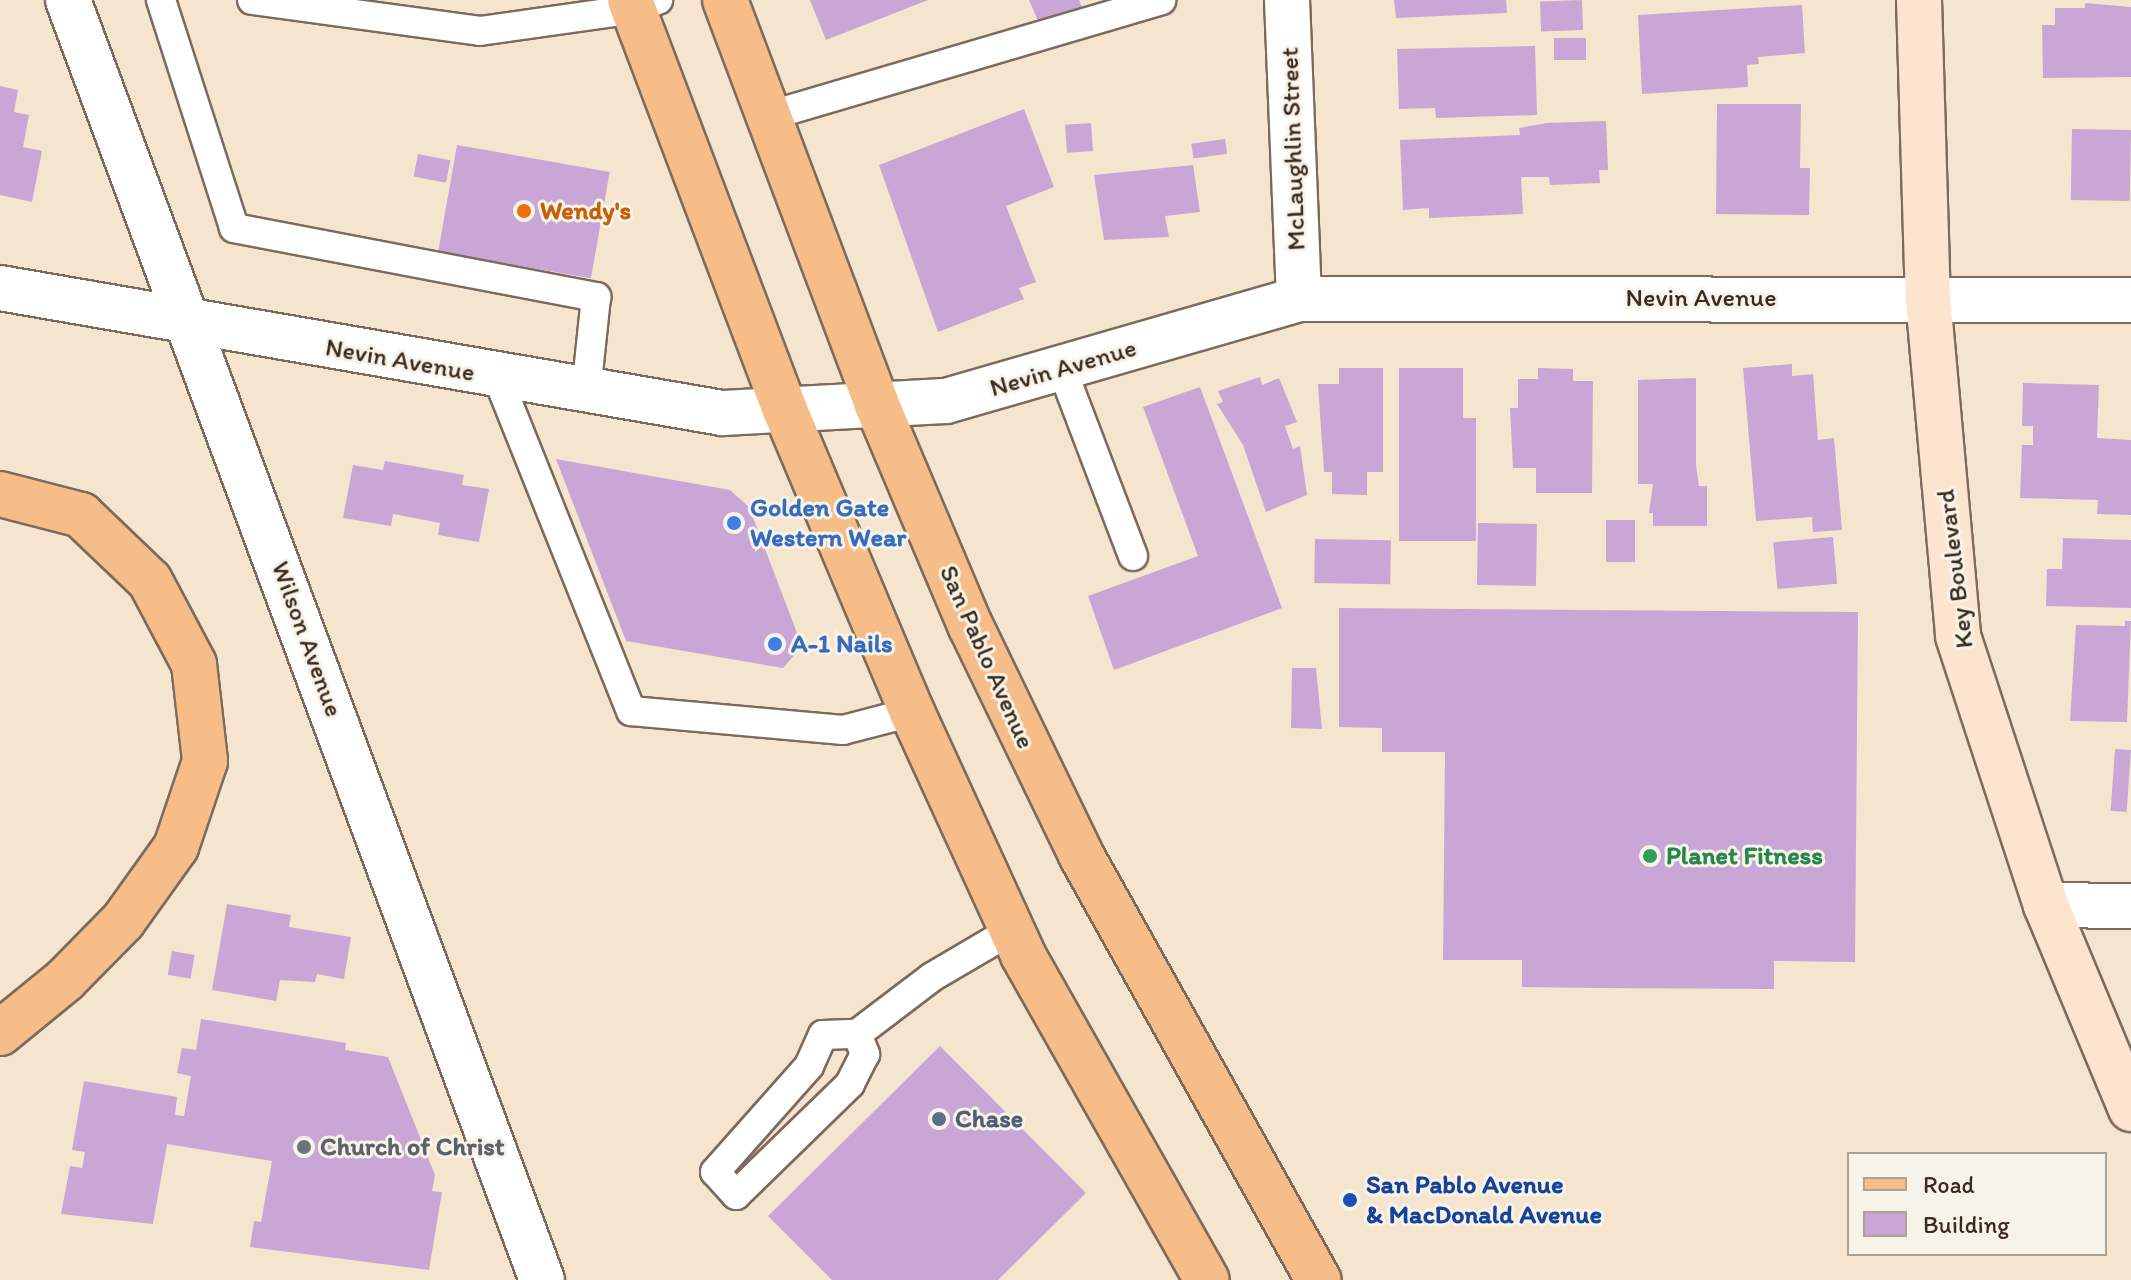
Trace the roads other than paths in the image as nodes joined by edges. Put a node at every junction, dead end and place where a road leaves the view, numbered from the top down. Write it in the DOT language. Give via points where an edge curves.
graph roads {
  1 [pos="68,0"];
  2 [pos="161,0"];
  3 [pos="252,0"];
  4 [pos="725,0"];
  5 [pos="1161,0"];
  6 [pos="1287,0"];
  7 [pos="1919,0"];
  8 [pos="641,3"];
  9 [pos="529,10"];
  10 [pos="768,116"];
  11 [pos="0,288"];
  12 [pos="1928,298"];
  13 [pos="1299,299"];
  14 [pos="2131,300"];
  15 [pos="190,323"];
  16 [pos="1062,369"];
  17 [pos="497,376"];
  18 [pos="586,392"];
  19 [pos="877,405"];
  20 [pos="785,410"];
  21 [pos="0,494"];
  22 [pos="1133,556"];
  23 [pos="912,712"];
  24 [pos="2046,905"];
  25 [pos="2131,906"];
  26 [pos="1012,930"];
  27 [pos="0,1033"];
  28 [pos="857,1034"];
  29 [pos="2131,1109"];
  30 [pos="1199,1272"];
  31 [pos="542,1280"];
  32 [pos="1319,1280"];
  1 -- 15 [label="street, Wilson Avenue"];
  2 -- 18 [label="lane" via="234,228 596,297"];
  3 -- 9 [label="lane" via="480,31"];
  4 -- 10 [label="main road, San Pablo Avenue"];
  5 -- 10 [label="lane"];
  6 -- 13 [label="street, McLaughlin Street"];
  7 -- 12 [label="street, Key Boulevard"];
  8 -- 9 [label="lane"];
  8 -- 20 [label="main road"];
  10 -- 19 [label="main road, San Pablo Avenue"];
  11 -- 15 [label="street, Nevin Avenue"];
  12 -- 13 [label="street, Nevin Avenue"];
  12 -- 14 [label="street, Nevin Avenue"];
  12 -- 24 [label="street, Key Boulevard" via="1958,636"];
  13 -- 16 [label="street, Nevin Avenue"];
  15 -- 17 [label="street, Nevin Avenue"];
  15 -- 31 [label="street, Wilson Avenue"];
  16 -- 19 [label="street, Nevin Avenue" via="946,401"];
  16 -- 22 [label="lane"];
  17 -- 18 [label="street, Nevin Avenue"];
  17 -- 23 [label="lane" via="631,711 843,730"];
  18 -- 20 [label="street, Nevin Avenue" via="722,413"];
  19 -- 20 [label="street, Nevin Avenue"];
  19 -- 32 [label="main road, San Pablo Avenue" via="971,627 1081,855"];
  20 -- 23 [label="main road"];
  21 -- 27 [label="main road" via="81,515 150,581 194,664 205,761 176,847 123,921 65,980"];
  23 -- 26 [label="main road"];
  24 -- 25 [label="street"];
  24 -- 29 [label="street, Key Boulevard"];
  26 -- 28 [label="lane" via="932,977"];
  26 -- 30 [label="main road"];
  28 -- 28 [label="lane" via="865,1054 850,1084 736,1195 715,1172 809,1066 823,1035"];
}
